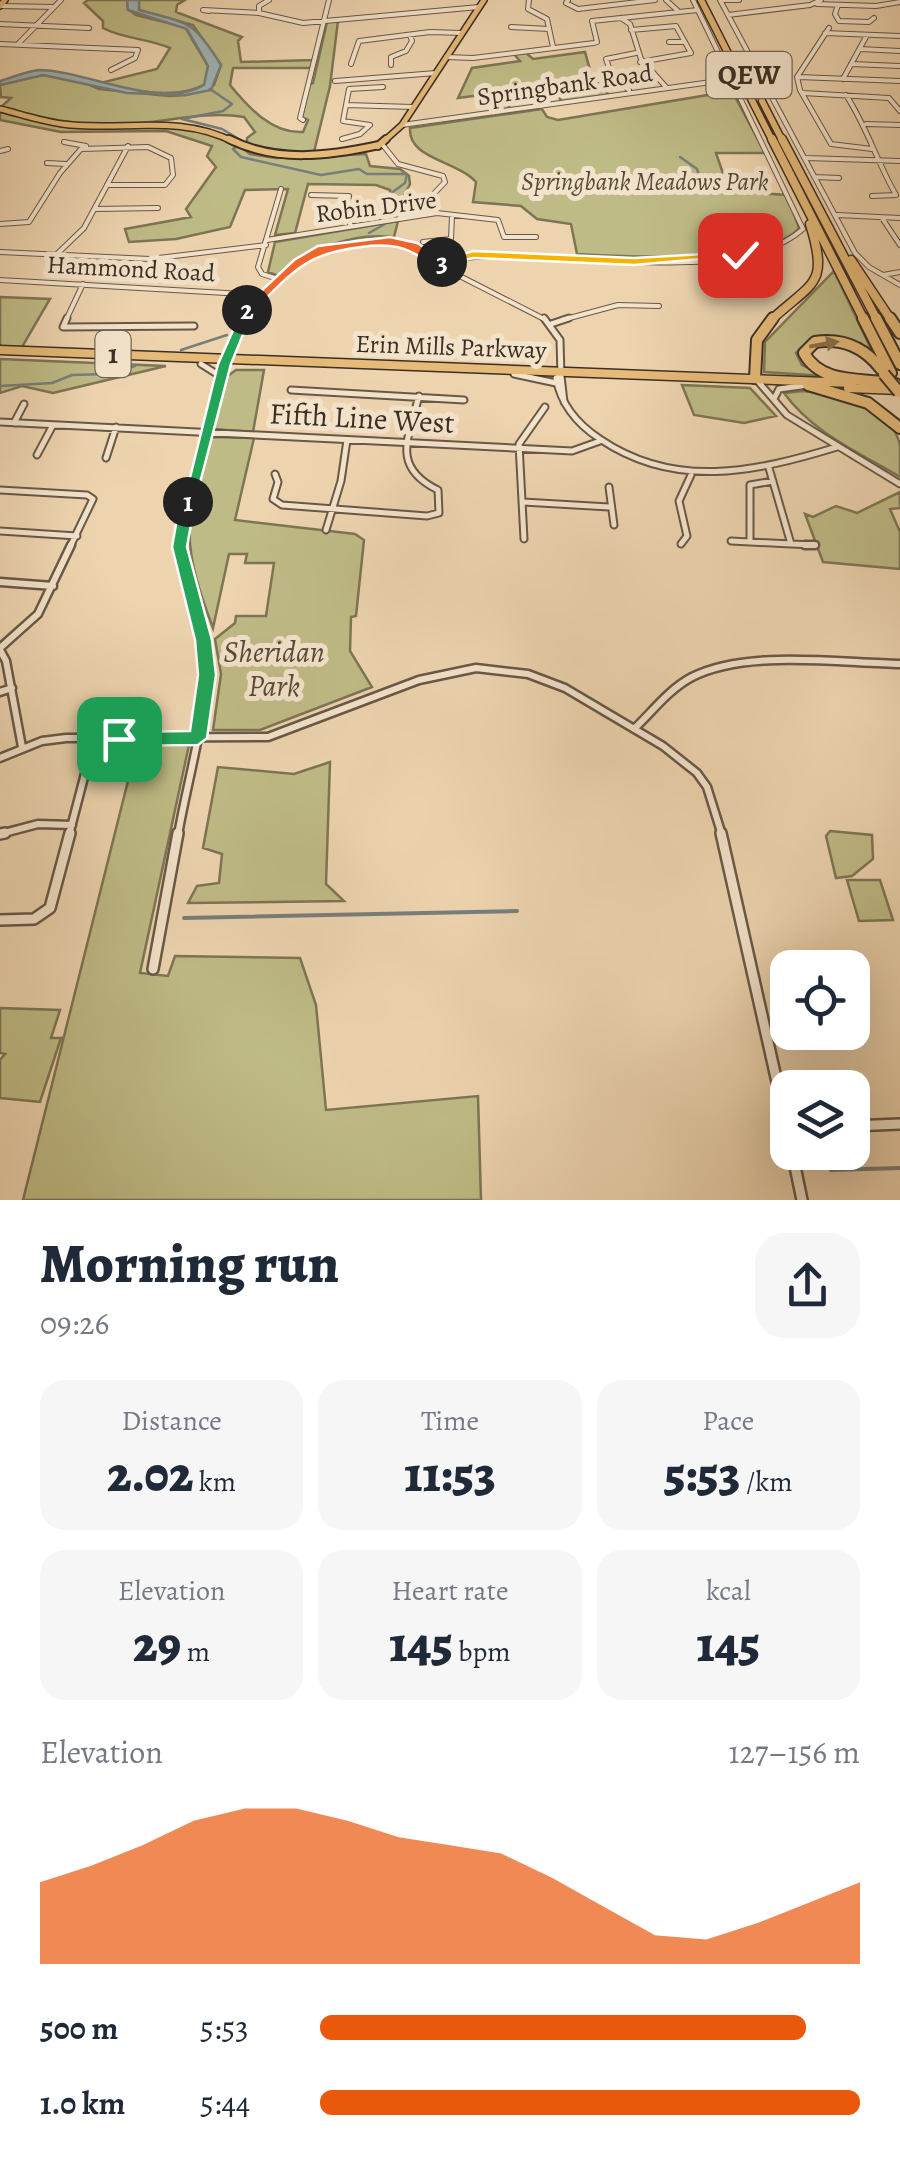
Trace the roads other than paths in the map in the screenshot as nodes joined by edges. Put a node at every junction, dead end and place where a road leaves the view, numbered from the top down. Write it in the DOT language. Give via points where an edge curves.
graph roads {
  1 [pos="5,0"];
  2 [pos="62,0"];
  3 [pos="269,0"];
  4 [pos="328,0"];
  5 [pos="484,0"];
  6 [pos="529,0"];
  7 [pos="568,0"];
  8 [pos="655,0"];
  9 [pos="666,0"];
  10 [pos="693,0"];
  11 [pos="701,0"];
  12 [pos="710,0"];
  13 [pos="721,0"];
  14 [pos="739,0"];
  15 [pos="819,2"];
  16 [pos="900,2"];
  17 [pos="838,5"];
  18 [pos="0,6"];
  19 [pos="56,7"];
  20 [pos="207,7"];
  21 [pos="480,7"];
  22 [pos="678,10"];
  23 [pos="698,10"];
  24 [pos="259,13"];
  25 [pos="728,15"];
  26 [pos="621,18"];
  27 [pos="874,18"];
  28 [pos="323,22"];
  29 [pos="0,24"];
  30 [pos="37,25"];
  31 [pos="510,27"];
  32 [pos="829,28"];
  33 [pos="549,29"];
  34 [pos="631,30"];
  35 [pos="462,33"];
  36 [pos="825,33"];
  37 [pos="410,35"];
  38 [pos="868,35"];
  39 [pos="900,36"];
  40 [pos="670,42"];
  41 [pos="684,42"];
  42 [pos="0,44"];
  43 [pos="510,44"];
  44 [pos="18,45"];
  45 [pos="74,46"];
  46 [pos="553,47"];
  47 [pos="860,49"];
  48 [pos="900,51"];
  49 [pos="519,52"];
  50 [pos="636,53"];
  51 [pos="750,56"];
  52 [pos="770,56"];
  53 [pos="446,57"];
  54 [pos="640,62"];
  55 [pos="351,64"];
  56 [pos="850,64"];
  57 [pos="391,65"];
  58 [pos="900,66"];
  59 [pos="111,70"];
  60 [pos="436,72"];
  61 [pos="798,77"];
  62 [pos="733,79"];
  63 [pos="843,79"];
  64 [pos="335,81"];
  65 [pos="900,82"];
  66 [pos="384,87"];
  67 [pos="666,88"];
  68 [pos="629,90"];
  69 [pos="802,93"];
  70 [pos="846,95"];
  71 [pos="346,105"];
  72 [pos="413,107"];
  73 [pos="0,109"];
  74 [pos="900,111"];
  75 [pos="303,120"];
  76 [pos="865,124"];
  77 [pos="402,125"];
  78 [pos="900,125"];
  79 [pos="342,139"];
  80 [pos="64,142"];
  81 [pos="380,144"];
  82 [pos="128,146"];
  83 [pos="86,147"];
  84 [pos="872,148"];
  85 [pos="8,150"];
  86 [pos="0,152"];
  87 [pos="310,155"];
  88 [pos="805,158"];
  89 [pos="876,160"];
  90 [pos="900,162"];
  91 [pos="46,163"];
  92 [pos="67,164"];
  93 [pos="815,176"];
  94 [pos="840,178"];
  95 [pos="107,184"];
  96 [pos="281,190"];
  97 [pos="311,195"];
  98 [pos="872,196"];
  99 [pos="803,202"];
  100 [pos="158,208"];
  101 [pos="95,209"];
  102 [pos="426,214"];
  103 [pos="835,215"];
  104 [pos="452,216"];
  105 [pos="882,218"];
  106 [pos="900,218"];
  107 [pos="0,224"];
  108 [pos="351,226"];
  109 [pos="831,233"];
  110 [pos="536,237"];
  111 [pos="266,242"];
  112 [pos="423,242"];
  113 [pos="900,245"];
  114 [pos="0,252"];
  115 [pos="56,255"];
  116 [pos="436,263"];
  117 [pos="900,272"];
  118 [pos="883,275"];
  119 [pos="279,279"];
  120 [pos="0,280"];
  121 [pos="82,284"];
  122 [pos="900,285"];
  123 [pos="260,295"];
  124 [pos="659,306"];
  125 [pos="551,324"];
  126 [pos="194,326"];
  127 [pos="900,333"];
  128 [pos="0,352"];
  129 [pos="225,362"];
  130 [pos="202,364"];
  131 [pos="900,364"];
  132 [pos="888,374"];
  133 [pos="220,377"];
  134 [pos="559,377"];
  135 [pos="756,381"];
  136 [pos="808,386"];
  137 [pos="291,390"];
  138 [pos="900,391"];
  139 [pos="418,396"];
  140 [pos="464,400"];
  141 [pos="24,404"];
  142 [pos="545,407"];
  143 [pos="783,412"];
  144 [pos="0,422"];
  145 [pos="14,423"];
  146 [pos="54,424"];
  147 [pos="116,428"];
  148 [pos="900,428"];
  149 [pos="588,431"];
  150 [pos="207,432"];
  151 [pos="347,440"];
  152 [pos="600,441"];
  153 [pos="408,442"];
  154 [pos="838,447"];
  155 [pos="518,448"];
  156 [pos="584,448"];
  157 [pos="38,455"];
  158 [pos="106,458"];
  159 [pos="768,468"];
  160 [pos="275,474"];
  161 [pos="692,475"];
  162 [pos="773,481"];
  163 [pos="900,484"];
  164 [pos="609,486"];
  165 [pos="0,490"];
  166 [pos="523,502"];
  167 [pos="609,506"];
  168 [pos="333,508"];
  169 [pos="614,526"];
  170 [pos="326,530"];
  171 [pos="0,531"];
  172 [pos="77,536"];
  173 [pos="524,539"];
  174 [pos="731,541"];
  175 [pos="750,542"];
  176 [pos="682,544"];
  177 [pos="791,544"];
  178 [pos="816,545"];
  179 [pos="0,582"];
  180 [pos="53,586"];
  181 [pos="0,649"];
  182 [pos="900,664"];
  183 [pos="12,688"];
  184 [pos="0,692"];
  185 [pos="634,729"];
  186 [pos="198,738"];
  187 [pos="94,739"];
  188 [pos="22,747"];
  189 [pos="0,758"];
  190 [pos="72,824"];
  191 [pos="0,834"];
  192 [pos="0,920"];
  193 [pos="153,969"];
  194 [pos="775,1070"];
  195 [pos="900,1124"];
  196 [pos="870,1125"];
  197 [pos="796,1170"];
  198 [pos="802,1200"];
  1 -- 18 [label="main road"];
  2 -- 19 [label="street"];
  3 -- 24 [label="street"];
  4 -- 28 [label="street"];
  5 -- 21 [label="main road"];
  6 -- 33 [label="street" via="526,7 547,19"];
  7 -- 8 [label="street" via="578,9"];
  9 -- 22 [label="street"];
  10 -- 23 [label="street"];
  11 -- 99 [label="highway, QEW"];
  12 -- 109 [label="highway, QEW"];
  13 -- 14 [label="street"];
  13 -- 25 [label="street"];
  15 -- 17 [label="street"];
  15 -- 25 [label="street"];
  16 -- 17 [label="street"];
  17 -- 27 [label="street" via="834,21"];
  18 -- 19 [label="street"];
  19 -- 30 [label="street"];
  20 -- 24 [label="street"];
  21 -- 28 [label="street"];
  21 -- 35 [label="main road"];
  22 -- 23 [label="street"];
  22 -- 26 [label="street"];
  23 -- 62 [label="street"];
  24 -- 28 [label="street"];
  25 -- 51 [label="street"];
  26 -- 34 [label="street"];
  26 -- 46 [label="street" via="590,22 597,42"];
  28 -- 75 [label="street"];
  29 -- 30 [label="street"];
  30 -- 44 [label="street"];
  30 -- 45 [label="street" via="89,28"];
  31 -- 33 [label="street"];
  32 -- 36 [label="street"];
  33 -- 46 [label="street"];
  34 -- 41 [label="street" via="674,26"];
  34 -- 50 [label="street"];
  35 -- 37 [label="street"];
  35 -- 53 [label="main road"];
  36 -- 38 [label="street"];
  36 -- 61 [label="street"];
  37 -- 55 [label="street" via="356,42"];
  37 -- 57 [label="street" via="406,51 391,57"];
  38 -- 39 [label="street"];
  38 -- 47 [label="street"];
  40 -- 41 [label="street"];
  41 -- 54 [label="street" via="689,56"];
  42 -- 44 [label="street"];
  43 -- 49 [label="street"];
  44 -- 45 [label="street"];
  45 -- 59 [label="street" via="138,50"];
  46 -- 49 [label="street"];
  47 -- 48 [label="street"];
  47 -- 56 [label="street"];
  49 -- 53 [label="street"];
  50 -- 54 [label="street"];
  50 -- 68 [label="street" via="606,59 612,76"];
  51 -- 52 [label="street"];
  51 -- 88 [label="street"];
  53 -- 60 [label="main road"];
  54 -- 67 [label="street"];
  56 -- 58 [label="street"];
  56 -- 63 [label="street"];
  60 -- 64 [label="street"];
  60 -- 72 [label="main road"];
  61 -- 63 [label="street"];
  61 -- 69 [label="street"];
  62 -- 67 [label="street, Springbank Road"];
  62 -- 116 [label="street" via="801,223 792,244 659,261 473,254"];
  63 -- 65 [label="street"];
  66 -- 71 [label="street" via="349,89"];
  67 -- 77 [label="street, Springbank Road"];
  69 -- 70 [label="street"];
  69 -- 84 [label="street" via="831,144"];
  70 -- 74 [label="street" via="889,98"];
  70 -- 76 [label="street"];
  71 -- 72 [label="street"];
  71 -- 79 [label="street" via="344,122 370,125"];
  72 -- 77 [label="main road"];
  73 -- 87 [label="main road" via="68,124 179,124 275,156"];
  76 -- 78 [label="street"];
  76 -- 84 [label="street"];
  77 -- 81 [label="main road"];
  80 -- 83 [label="street"];
  81 -- 87 [label="main road"];
  81 -- 102 [label="street" via="394,161 444,176 424,204"];
  82 -- 83 [label="street"];
  82 -- 95 [label="street"];
  82 -- 95 [label="street" via="169,155 169,182"];
  83 -- 92 [label="street"];
  84 -- 89 [label="street"];
  85 -- 86 [label="street"];
  88 -- 89 [label="street"];
  88 -- 93 [label="street"];
  89 -- 90 [label="street"];
  89 -- 98 [label="street" via="896,195"];
  91 -- 92 [label="street"];
  92 -- 107 [label="street" via="29,222"];
  93 -- 94 [label="street"];
  93 -- 103 [label="street"];
  95 -- 101 [label="street"];
  96 -- 111 [label="street"];
  97 -- 108 [label="street" via="349,196"];
  99 -- 132 [label="highway, QEW"];
  99 -- 135 [label="highway" via="820,271 754,340"];
  100 -- 101 [label="street"];
  101 -- 115 [label="street"];
  102 -- 104 [label="street, Robin Drive"];
  102 -- 108 [label="street, Robin Drive"];
  103 -- 105 [label="street"];
  103 -- 118 [label="street" via="858,257"];
  104 -- 110 [label="street, Robin Drive" via="498,220 507,238"];
  104 -- 112 [label="street" via="451,239"];
  105 -- 106 [label="street"];
  105 -- 113 [label="street"];
  108 -- 111 [label="street, Robin Drive"];
  109 -- 127 [label="highway"];
  109 -- 131 [label="highway, QEW"];
  111 -- 115 [label="street, Robin Drive" via="150,260"];
  111 -- 119 [label="street" via="258,270"];
  114 -- 115 [label="street, Robin Drive"];
  116 -- 119 [label="street" via="402,242 363,240 322,248"];
  116 -- 125 [label="street"];
  117 -- 118 [label="street"];
  118 -- 122 [label="street"];
  119 -- 123 [label="street"];
  120 -- 121 [label="street, Hammond Road"];
  121 -- 123 [label="street, Hammond Road"];
  121 -- 126 [label="street" via="63,327"];
  123 -- 129 [label="street"];
  124 -- 125 [label="street" via="606,307"];
  125 -- 134 [label="street" via="560,340"];
  128 -- 129 [label="main road, Erin Mills Parkway / 1"];
  128 -- 130 [label="main road, Erin Mills Parkway / 1"];
  129 -- 130 [label="main road, Erin Mills Parkway / 1"];
  129 -- 133 [label="street"];
  129 -- 134 [label="main road, Erin Mills Parkway / 1"];
  129 -- 134 [label="main road, Erin Mills Parkway / 1"];
  130 -- 133 [label="street"];
  132 -- 138 [label="highway, bridge"];
  138 -- 132 [label="highway, one-way" via="822,372 804,353 815,342 844,342 865,350"];
  133 -- 150 [label="street"];
  134 -- 135 [label="main road, Erin Mills Parkway / 1"];
  134 -- 149 [label="street" via="558,397"];
  135 -- 136 [label="main road, Erin Mills Parkway / 1"];
  135 -- 138 [label="main road, Erin Mills Parkway / 1"];
  135 -- 143 [label="street"];
  136 -- 138 [label="main road, Erin Mills Parkway / 1"];
  136 -- 143 [label="street" via="773,394"];
  136 -- 148 [label="highway" via="861,398"];
  137 -- 139 [label="street"];
  139 -- 140 [label="street"];
  139 -- 153 [label="street"];
  141 -- 145 [label="street"];
  142 -- 155 [label="street"];
  143 -- 154 [label="street"];
  144 -- 145 [label="street, Fifth Line West"];
  145 -- 146 [label="street, Fifth Line West"];
  146 -- 147 [label="street, Fifth Line West"];
  146 -- 157 [label="street"];
  147 -- 150 [label="street, Fifth Line West"];
  147 -- 158 [label="street"];
  149 -- 152 [label="street"];
  149 -- 156 [label="street"];
  150 -- 151 [label="street, Fifth Line West"];
  150 -- 186 [label="street" via="180,547 204,640 207,675"];
  151 -- 153 [label="street, Fifth Line West"];
  151 -- 168 [label="street"];
  152 -- 156 [label="street, Fifth Line West"];
  152 -- 161 [label="street" via="633,460"];
  153 -- 155 [label="street, Fifth Line West"];
  153 -- 168 [label="street" via="408,468 438,490 438,513"];
  154 -- 159 [label="street"];
  154 -- 163 [label="street"];
  155 -- 156 [label="street, Fifth Line West"];
  155 -- 166 [label="street"];
  159 -- 161 [label="street"];
  159 -- 162 [label="street"];
  160 -- 168 [label="street" via="274,502"];
  161 -- 176 [label="street" via="679,502 687,536"];
  162 -- 175 [label="street" via="750,485"];
  162 -- 177 [label="street"];
  164 -- 167 [label="street"];
  165 -- 172 [label="street" via="91,497"];
  166 -- 167 [label="street"];
  166 -- 173 [label="street"];
  167 -- 169 [label="street"];
  168 -- 170 [label="street"];
  171 -- 172 [label="street"];
  172 -- 180 [label="street"];
  174 -- 175 [label="street"];
  175 -- 177 [label="street"];
  177 -- 178 [label="street"];
  179 -- 180 [label="street"];
  180 -- 181 [label="street" via="34,620"];
  181 -- 183 [label="street"];
  182 -- 185 [label="street" via="738,664 706,670 681,684"];
  183 -- 184 [label="street"];
  183 -- 188 [label="street"];
  185 -- 186 [label="street" via="548,680 476,668 418,680 268,737"];
  185 -- 194 [label="street" via="697,773 710,797"];
  186 -- 187 [label="street"];
  186 -- 193 [label="street"];
  187 -- 188 [label="street"];
  187 -- 190 [label="street"];
  188 -- 189 [label="street"];
  190 -- 191 [label="street"];
  190 -- 192 [label="street" via="50,908 34,919"];
  195 -- 196 [label="street"];
  197 -- 198 [label="street"];
}
